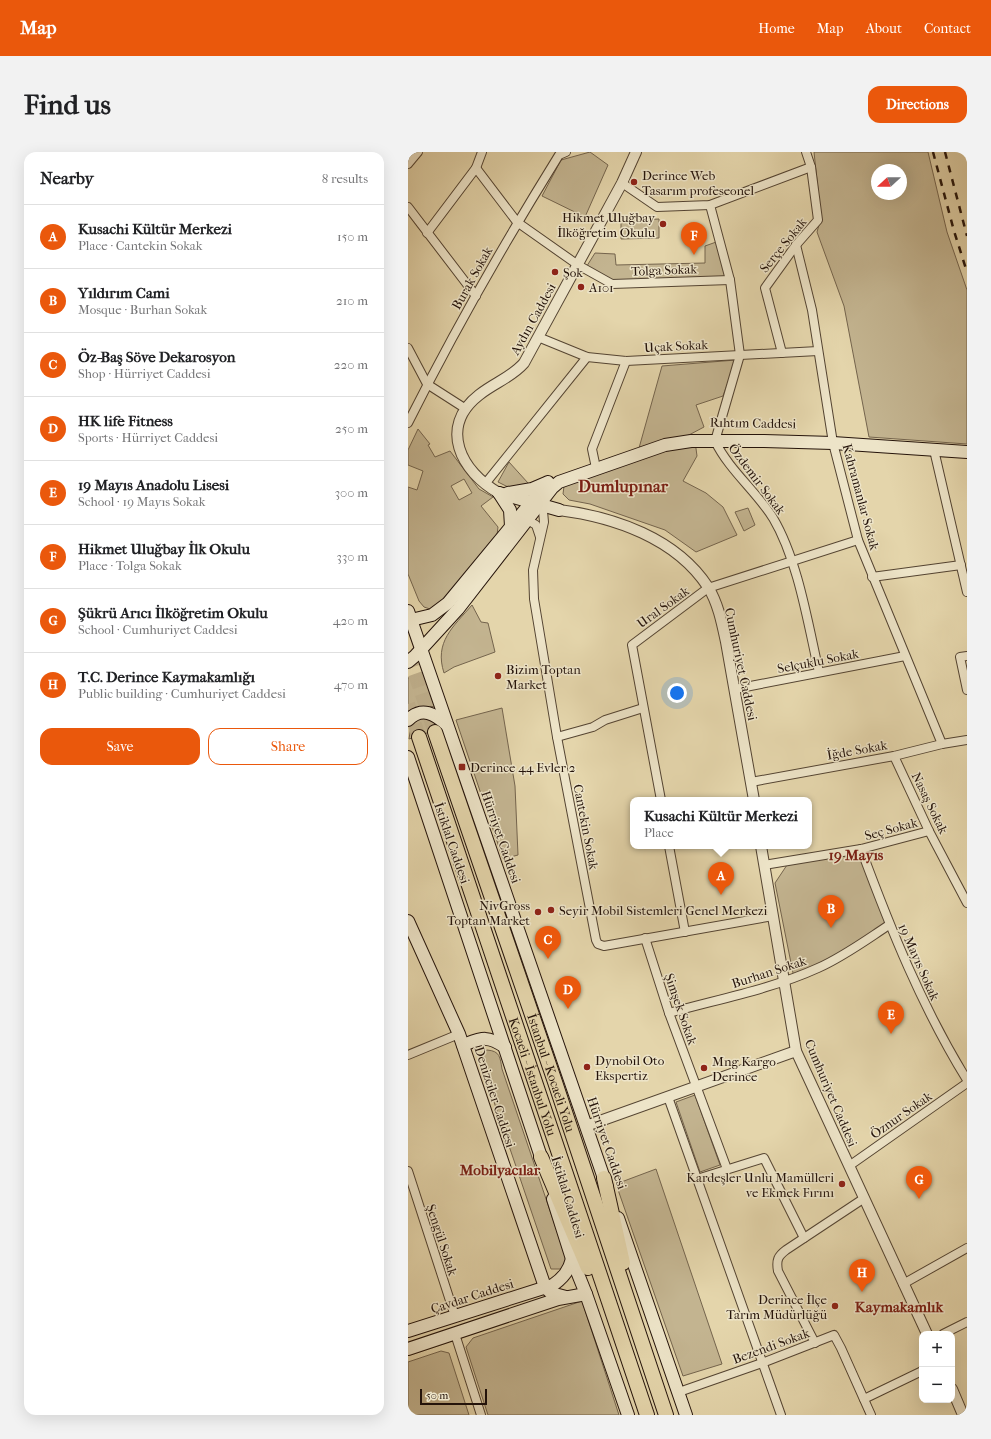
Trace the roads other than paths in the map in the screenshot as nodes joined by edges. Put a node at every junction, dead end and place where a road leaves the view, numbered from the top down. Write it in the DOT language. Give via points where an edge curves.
graph roads {
  1 [pos="418,152"];
  2 [pos="482,152"];
  3 [pos="636,152"];
  4 [pos="806,152"];
  5 [pos="561,153"];
  6 [pos="408,164"];
  7 [pos="811,167"];
  8 [pos="476,168"];
  9 [pos="622,183"];
  10 [pos="710,205"];
  11 [pos="408,207"];
  12 [pos="517,222"];
  13 [pos="427,233"];
  14 [pos="796,245"];
  15 [pos="578,265"];
  16 [pos="730,280"];
  17 [pos="476,296"];
  18 [pos="538,337"];
  19 [pos="408,348"];
  20 [pos="818,351"];
  21 [pos="782,353"];
  22 [pos="740,355"];
  23 [pos="587,357"];
  24 [pos="626,360"];
  25 [pos="427,384"];
  26 [pos="466,409"];
  27 [pos="408,423"];
  28 [pos="715,438"];
  29 [pos="833,441"];
  30 [pos="967,448"];
  31 [pos="934,450"];
  32 [pos="967,452"];
  33 [pos="595,465"];
  34 [pos="485,484"];
  35 [pos="553,484"];
  36 [pos="499,493"];
  37 [pos="538,507"];
  38 [pos="559,510"];
  39 [pos="526,522"];
  40 [pos="511,526"];
  41 [pos="540,538"];
  42 [pos="858,540"];
  43 [pos="791,563"];
  44 [pos="961,565"];
  45 [pos="872,577"];
  46 [pos="708,588"];
  47 [pos="966,588"];
  48 [pos="409,617"];
  49 [pos="421,649"];
  50 [pos="905,656"];
  51 [pos="967,656"];
  52 [pos="408,662"];
  53 [pos="819,672"];
  54 [pos="734,689"];
  55 [pos="967,690"];
  56 [pos="643,708"];
  57 [pos="408,720"];
  58 [pos="448,725"];
  59 [pos="435,732"];
  60 [pos="557,737"];
  61 [pos="419,738"];
  62 [pos="967,740"];
  63 [pos="942,744"];
  64 [pos="894,756"];
  65 [pos="408,757"];
  66 [pos="751,782"];
  67 [pos="659,797"];
  68 [pos="754,797"];
  69 [pos="929,831"];
  70 [pos="670,849"];
  71 [pos="761,849"];
  72 [pos="861,849"];
  73 [pos="764,865"];
  74 [pos="967,903"];
  75 [pos="773,916"];
  76 [pos="408,921"];
  77 [pos="889,925"];
  78 [pos="685,932"];
  79 [pos="644,938"];
  80 [pos="784,982"];
  81 [pos="669,1013"];
  82 [pos="495,1018"];
  83 [pos="482,1038"];
  84 [pos="461,1040"];
  85 [pos="505,1047"];
  86 [pos="796,1052"];
  87 [pos="408,1055"];
  88 [pos="967,1081"];
  89 [pos="697,1087"];
  90 [pos="668,1097"];
  91 [pos="586,1126"];
  92 [pos="541,1157"];
  93 [pos="849,1166"];
  94 [pos="726,1169"];
  95 [pos="408,1171"];
  96 [pos="604,1178"];
  97 [pos="696,1179"];
  98 [pos="863,1198"];
  99 [pos="804,1238"];
  100 [pos="967,1248"];
  101 [pos="572,1259"];
  102 [pos="902,1284"];
  103 [pos="549,1286"];
  104 [pos="586,1294"];
  105 [pos="566,1297"];
  106 [pos="525,1311"];
  107 [pos="455,1316"];
  108 [pos="967,1322"];
  109 [pos="635,1323"];
  110 [pos="408,1331"];
  111 [pos="926,1331"];
  112 [pos="949,1331"];
  113 [pos="455,1334"];
  114 [pos="815,1343"];
  115 [pos="408,1349"];
  116 [pos="762,1363"];
  117 [pos="629,1365"];
  118 [pos="919,1372"];
  119 [pos="679,1392"];
  120 [pos="955,1396"];
  121 [pos="864,1399"];
  122 [pos="481,1415"];
  123 [pos="628,1415"];
  124 [pos="647,1415"];
  125 [pos="666,1415"];
  126 [pos="686,1415"];
  127 [pos="781,1415"];
  128 [pos="871,1415"];
  129 [pos="963,1415"];
  1 -- 6 [label="street"];
  2 -- 8 [label="street"];
  3 -- 9 [label="street, Aydın Caddesi"];
  4 -- 7 [label="street"];
  5 -- 12 [label="street, Burak Sokak"];
  7 -- 10 [label="street"];
  7 -- 14 [label="street, Serçe Sokak" via="818,220"];
  8 -- 12 [label="street, Tolga Sokak"];
  8 -- 13 [label="street"];
  9 -- 10 [label="street" via="657,207"];
  9 -- 15 [label="street, Aydın Caddesi"];
  10 -- 16 [label="street, Özdemir Sokak"];
  11 -- 13 [label="street"];
  12 -- 15 [label="street, Tolga Sokak"];
  12 -- 17 [label="street, Burak Sokak"];
  13 -- 17 [label="street"];
  14 -- 20 [label="street, Kahramanlar Sokak" via="812,310"];
  14 -- 21 [label="street, Serçe Sokak" via="765,288"];
  15 -- 16 [label="street, Tolga Sokak" via="612,284"];
  15 -- 18 [label="street, Aydın Caddesi"];
  16 -- 22 [label="street, Özdemir Sokak"];
  17 -- 25 [label="street, Burak Sokak"];
  18 -- 23 [label="street, Uçak Sokak"];
  18 -- 26 [label="street, Aydın Caddesi" via="519,369 479,395"];
  19 -- 25 [label="street"];
  20 -- 21 [label="street, Uçak Sokak"];
  20 -- 29 [label="street, Kahramanlar Sokak"];
  21 -- 22 [label="street, Uçak Sokak"];
  22 -- 24 [label="street, Uçak Sokak"];
  22 -- 28 [label="street, Özdemir Sokak"];
  23 -- 24 [label="street, Uçak Sokak"];
  23 -- 34 [label="street"];
  24 -- 33 [label="street" via="592,449"];
  25 -- 26 [label="street"];
  25 -- 27 [label="street, Burak Sokak"];
  26 -- 34 [label="street, Aydın Caddesi" via="457,429 456,442 464,461"];
  28 -- 29 [label="main road, Rıhtım Caddesi"];
  28 -- 33 [label="main road, Rıhtım Caddesi" via="677,442"];
  28 -- 43 [label="street, Özdemir Sokak" via="728,462 773,519"];
  29 -- 30 [label="main road, Rıhtım Caddesi"];
  29 -- 31 [label="main road, Rıhtım Caddesi"];
  29 -- 42 [label="street, Kahramanlar Sokak"];
  31 -- 32 [label="main road, Rıhtım Caddesi"];
  31 -- 44 [label="street"];
  33 -- 35 [label="main road, Rıhtım Caddesi"];
  34 -- 36 [label="street, Aydın Caddesi"];
  35 -- 36 [label="main road, Rıhtım Caddesi"];
  35 -- 37 [label="main road"];
  35 -- 38 [label="main road" via="553,499"];
  36 -- 37 [label="main road"];
  36 -- 40 [label="main road" via="510,510"];
  37 -- 38 [label="main road"];
  37 -- 39 [label="main road"];
  37 -- 40 [label="main road"];
  37 -- 41 [label="street, Cantekin Sokak" via="544,522"];
  38 -- 46 [label="street, Cumhuriyet Caddesi" via="591,515 657,541 682,557"];
  39 -- 41 [label="street" via="536,525"];
  39 -- 49 [label="main road" via="458,609"];
  40 -- 48 [label="main road" via="448,603 432,615"];
  41 -- 60 [label="street, Cantekin Sokak" via="533,584"];
  42 -- 43 [label="street, Ural Sokak"];
  42 -- 45 [label="street, Kahramanlar Sokak"];
  43 -- 46 [label="street, Ural Sokak"];
  43 -- 53 [label="street, Özdemir Sokak" via="804,605"];
  44 -- 45 [label="street"];
  44 -- 47 [label="street"];
  45 -- 50 [label="street, Kahramanlar Sokak"];
  46 -- 54 [label="street, Cumhuriyet Caddesi" via="722,622"];
  46 -- 56 [label="street, Ural Sokak" via="632,645"];
  48 -- 49 [label="main road, Hürriyet Caddesi"];
  49 -- 52 [label="main road"];
  49 -- 58 [label="main road, Hürriyet Caddesi"];
  50 -- 53 [label="street, Selçuklu Sokak"];
  50 -- 63 [label="street, Kahramanlar Sokak"];
  51 -- 55 [label="street" via="960,657"];
  53 -- 54 [label="street, Selçuklu Sokak"];
  54 -- 66 [label="street, Cumhuriyet Caddesi"];
  56 -- 60 [label="street" via="605,720 593,727"];
  56 -- 67 [label="street, Ural Sokak"];
  57 -- 58 [label="main road" via="416,714 426,712 437,716"];
  58 -- 91 [label="main road, Hürriyet Caddesi"];
  59 -- 109 [label="highway, İstanbul - Kocaeli Yolu"];
  60 -- 79 [label="street, Cantekin Sokak" via="596,940 604,946"];
  61 -- 117 [label="highway, Kocaeli - İstanbul Yolu"];
  62 -- 63 [label="street, İğde Sokak"];
  63 -- 64 [label="street, İğde Sokak"];
  64 -- 66 [label="street, İğde Sokak"];
  64 -- 69 [label="street, Nasaş Sokak"];
  65 -- 82 [label="main road, İstiklal Caddesi"];
  66 -- 68 [label="street, Cumhuriyet Caddesi"];
  69 -- 72 [label="street, Seç Sokak"];
  69 -- 74 [label="street, Nasaş Sokak"];
  70 -- 78 [label="street"];
  71 -- 73 [label="street, Cumhuriyet Caddesi"];
  72 -- 73 [label="street, Seç Sokak"];
  72 -- 77 [label="street, 19 Mayıs Sokak"];
  73 -- 75 [label="street, Cumhuriyet Caddesi"];
  75 -- 78 [label="street, Cantekin Sokak"];
  75 -- 80 [label="street, Cumhuriyet Caddesi"];
  76 -- 84 [label="main road, Denizciler Caddesi"];
  77 -- 80 [label="street, Burhan Sokak" via="831,962"];
  77 -- 88 [label="street, 19 Mayıs Sokak" via="933,1021"];
  78 -- 79 [label="street, Cantekin Sokak"];
  79 -- 81 [label="street, Şimşek Sokak"];
  80 -- 81 [label="street, Burhan Sokak"];
  80 -- 86 [label="street, Cumhuriyet Caddesi"];
  81 -- 89 [label="street, Şimşek Sokak"];
  82 -- 83 [label="main road"];
  82 -- 85 [label="main road, İstiklal Caddesi"];
  83 -- 84 [label="main road"];
  83 -- 85 [label="main road" via="490,1038"];
  84 -- 87 [label="street"];
  84 -- 103 [label="main road, Denizciler Caddesi"];
  85 -- 92 [label="main road, İstiklal Caddesi"];
  86 -- 89 [label="street"];
  86 -- 93 [label="street, Cumhuriyet Caddesi"];
  88 -- 93 [label="street, Öznur Sokak"];
  89 -- 90 [label="street"];
  89 -- 94 [label="street, Şimşek Sokak"];
  90 -- 91 [label="street"];
  90 -- 97 [label="street"];
  91 -- 96 [label="main road, Hürriyet Caddesi"];
  92 -- 101 [label="main road, İstiklal Caddesi"];
  92 -- 117 [label="highway"];
  93 -- 98 [label="street, Cumhuriyet Caddesi"];
  94 -- 97 [label="street"];
  94 -- 99 [label="street" via="764,1158"];
  95 -- 107 [label="street, Şengül Sokak"];
  96 -- 109 [label="highway"];
  96 -- 119 [label="main road, Hürriyet Caddesi"];
  97 -- 116 [label="street"];
  98 -- 99 [label="street"];
  98 -- 102 [label="street, Cumhuriyet Caddesi"];
  99 -- 114 [label="street" via="778,1257 777,1265"];
  100 -- 102 [label="street"];
  101 -- 103 [label="main road, Çavdar Caddesi" via="564,1276"];
  101 -- 104 [label="main road, İstiklal Caddesi"];
  102 -- 111 [label="street, Cumhuriyet Caddesi"];
  103 -- 104 [label="main road, Çavdar Caddesi" via="564,1283 574,1285"];
  103 -- 105 [label="main road" via="551,1293"];
  103 -- 106 [label="main road, Çavdar Caddesi"];
  103 -- 107 [label="main road, Çavdar Caddesi"];
  104 -- 105 [label="main road, Çavdar Caddesi"];
  104 -- 123 [label="main road, İstiklal Caddesi"];
  105 -- 106 [label="main road, Çavdar Caddesi"];
  106 -- 113 [label="main road, Çavdar Caddesi"];
  107 -- 110 [label="main road, Çavdar Caddesi"];
  108 -- 112 [label="street"];
  109 -- 125 [label="highway, İstanbul - Kocaeli Yolu"];
  113 -- 115 [label="main road, Çavdar Caddesi"];
  113 -- 122 [label="street"];
  114 -- 116 [label="street, Bezendi Sokak"];
  114 -- 121 [label="street, Bezendi Sokak" via="834,1335"];
  116 -- 119 [label="street, Bezendi Sokak"];
  116 -- 127 [label="street"];
  117 -- 124 [label="highway, Kocaeli - İstanbul Yolu"];
  118 -- 121 [label="street"];
  119 -- 126 [label="main road, Hürriyet Caddesi"];
  120 -- 129 [label="street"];
  121 -- 128 [label="street, Bezendi Sokak"];
}
